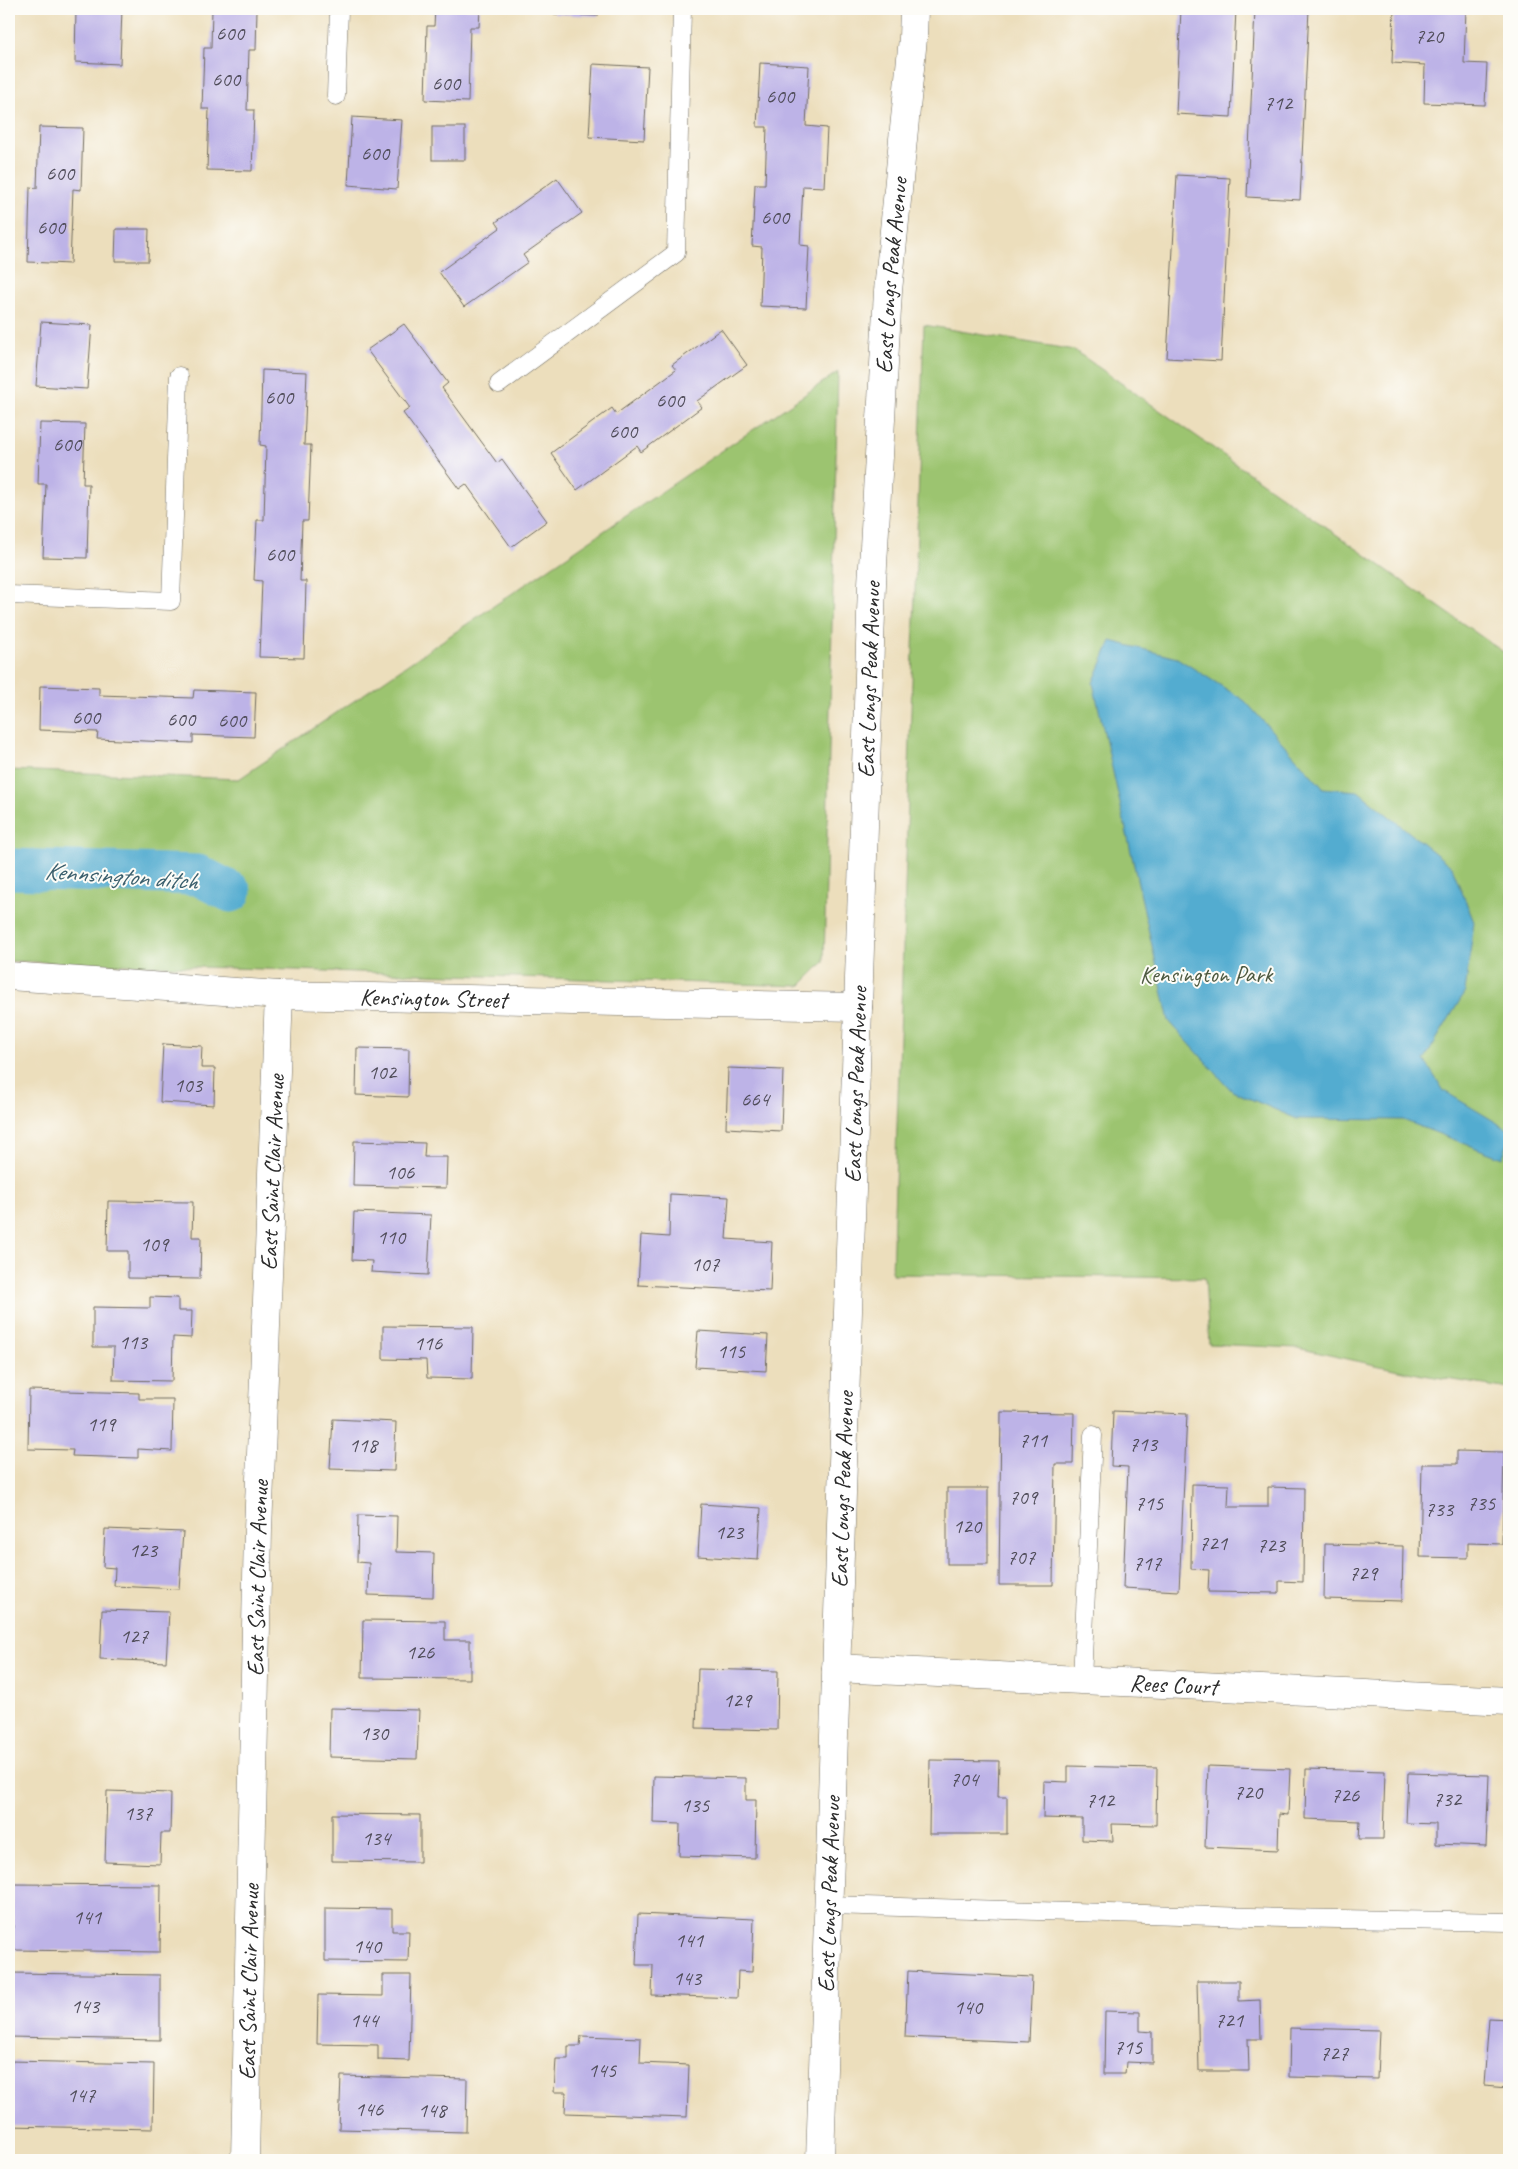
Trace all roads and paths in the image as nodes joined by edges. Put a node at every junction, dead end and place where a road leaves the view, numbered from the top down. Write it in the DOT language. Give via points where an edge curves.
graph roads {
  1 [pos="339,9"];
  2 [pos="682,9"];
  3 [pos="914,9"];
  4 [pos="336,96"];
  5 [pos="179,376"];
  6 [pos="499,384"];
  7 [pos="9,596"];
  8 [pos="9,976"];
  9 [pos="279,995"];
  10 [pos="858,1007"];
  11 [pos="1093,1435"];
  12 [pos="836,1668"];
  13 [pos="1082,1680"];
  14 [pos="1509,1701"];
  15 [pos="828,1905"];
  16 [pos="1509,1922"];
  17 [pos="245,2160"];
  18 [pos="820,2160"];
  1 -- 4 [label="lane"];
  2 -- 6 [label="lane" via="676,253"];
  3 -- 10 [label="street, East Longs Peak Avenue" via="888,291 872,584"];
  5 -- 7 [label="lane" via="171,601"];
  8 -- 9 [label="street, Kensington Street"];
  9 -- 10 [label="street, Kensington Street"];
  9 -- 17 [label="street, East Saint Clair Avenue" via="258,1530"];
  10 -- 12 [label="street, East Longs Peak Avenue"];
  11 -- 13 [label="lane"];
  12 -- 13 [label="street, Rees Court"];
  12 -- 15 [label="street, East Longs Peak Avenue"];
  13 -- 14 [label="street, Rees Court"];
  15 -- 16 [label="lane"];
  15 -- 18 [label="street, East Longs Peak Avenue"];
}
